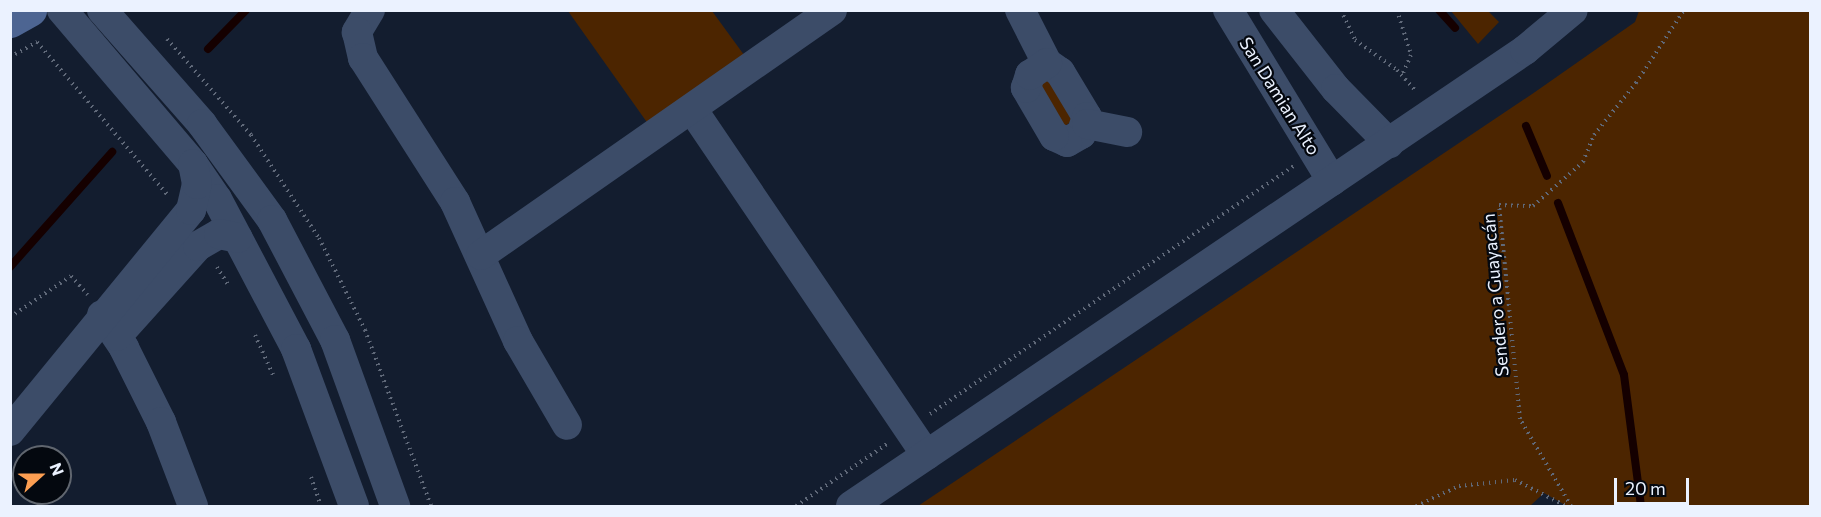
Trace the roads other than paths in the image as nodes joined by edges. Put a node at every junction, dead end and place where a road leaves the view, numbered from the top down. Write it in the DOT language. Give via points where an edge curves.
graph roads {
  1 [pos="30,10"];
  2 [pos="62,10"];
  3 [pos="102,10"];
  4 [pos="370,10"];
  5 [pos="832,10"];
  6 [pos="1020,10"];
  7 [pos="1228,10"];
  8 [pos="1274,10"];
  9 [pos="1573,10"];
  10 [pos="10,21"];
  11 [pos="1047,63"];
  12 [pos="692,109"];
  13 [pos="1087,124"];
  14 [pos="1128,132"];
  15 [pos="1389,143"];
  16 [pos="193,164"];
  17 [pos="1332,181"];
  18 [pos="238,238"];
  19 [pos="481,255"];
  20 [pos="105,313"];
  21 [pos="567,425"];
  22 [pos="10,432"];
  23 [pos="926,455"];
  24 [pos="193,507"];
  25 [pos="354,507"];
  26 [pos="395,507"];
  27 [pos="851,507"];
  1 -- 10 [label="main road"];
  2 -- 16 [label="street"];
  3 -- 26 [label="street" via="202,124 272,220 335,340"];
  4 -- 19 [label="street" via="357,32 363,58 433,165"];
  5 -- 12 [label="street"];
  6 -- 11 [label="street"];
  7 -- 17 [label="street, San Damian Alto"];
  8 -- 15 [label="street" via="1336,89"];
  9 -- 15 [label="street" via="1525,50"];
  11 -- 13 [label="street" via="1060,72 1085,112"];
  11 -- 13 [label="street" via="1030,75 1026,88 1054,135 1062,142 1073,140"];
  12 -- 19 [label="street"];
  12 -- 23 [label="street"];
  13 -- 14 [label="street"];
  15 -- 17 [label="street"];
  16 -- 18 [label="street"];
  16 -- 20 [label="street" via="197,184 191,210"];
  17 -- 23 [label="street"];
  18 -- 20 [label="street" via="219,234"];
  18 -- 25 [label="street" via="301,358"];
  19 -- 21 [label="street" via="518,341"];
  20 -- 22 [label="street"];
  20 -- 24 [label="street" via="161,422"];
  23 -- 27 [label="street"];
}
